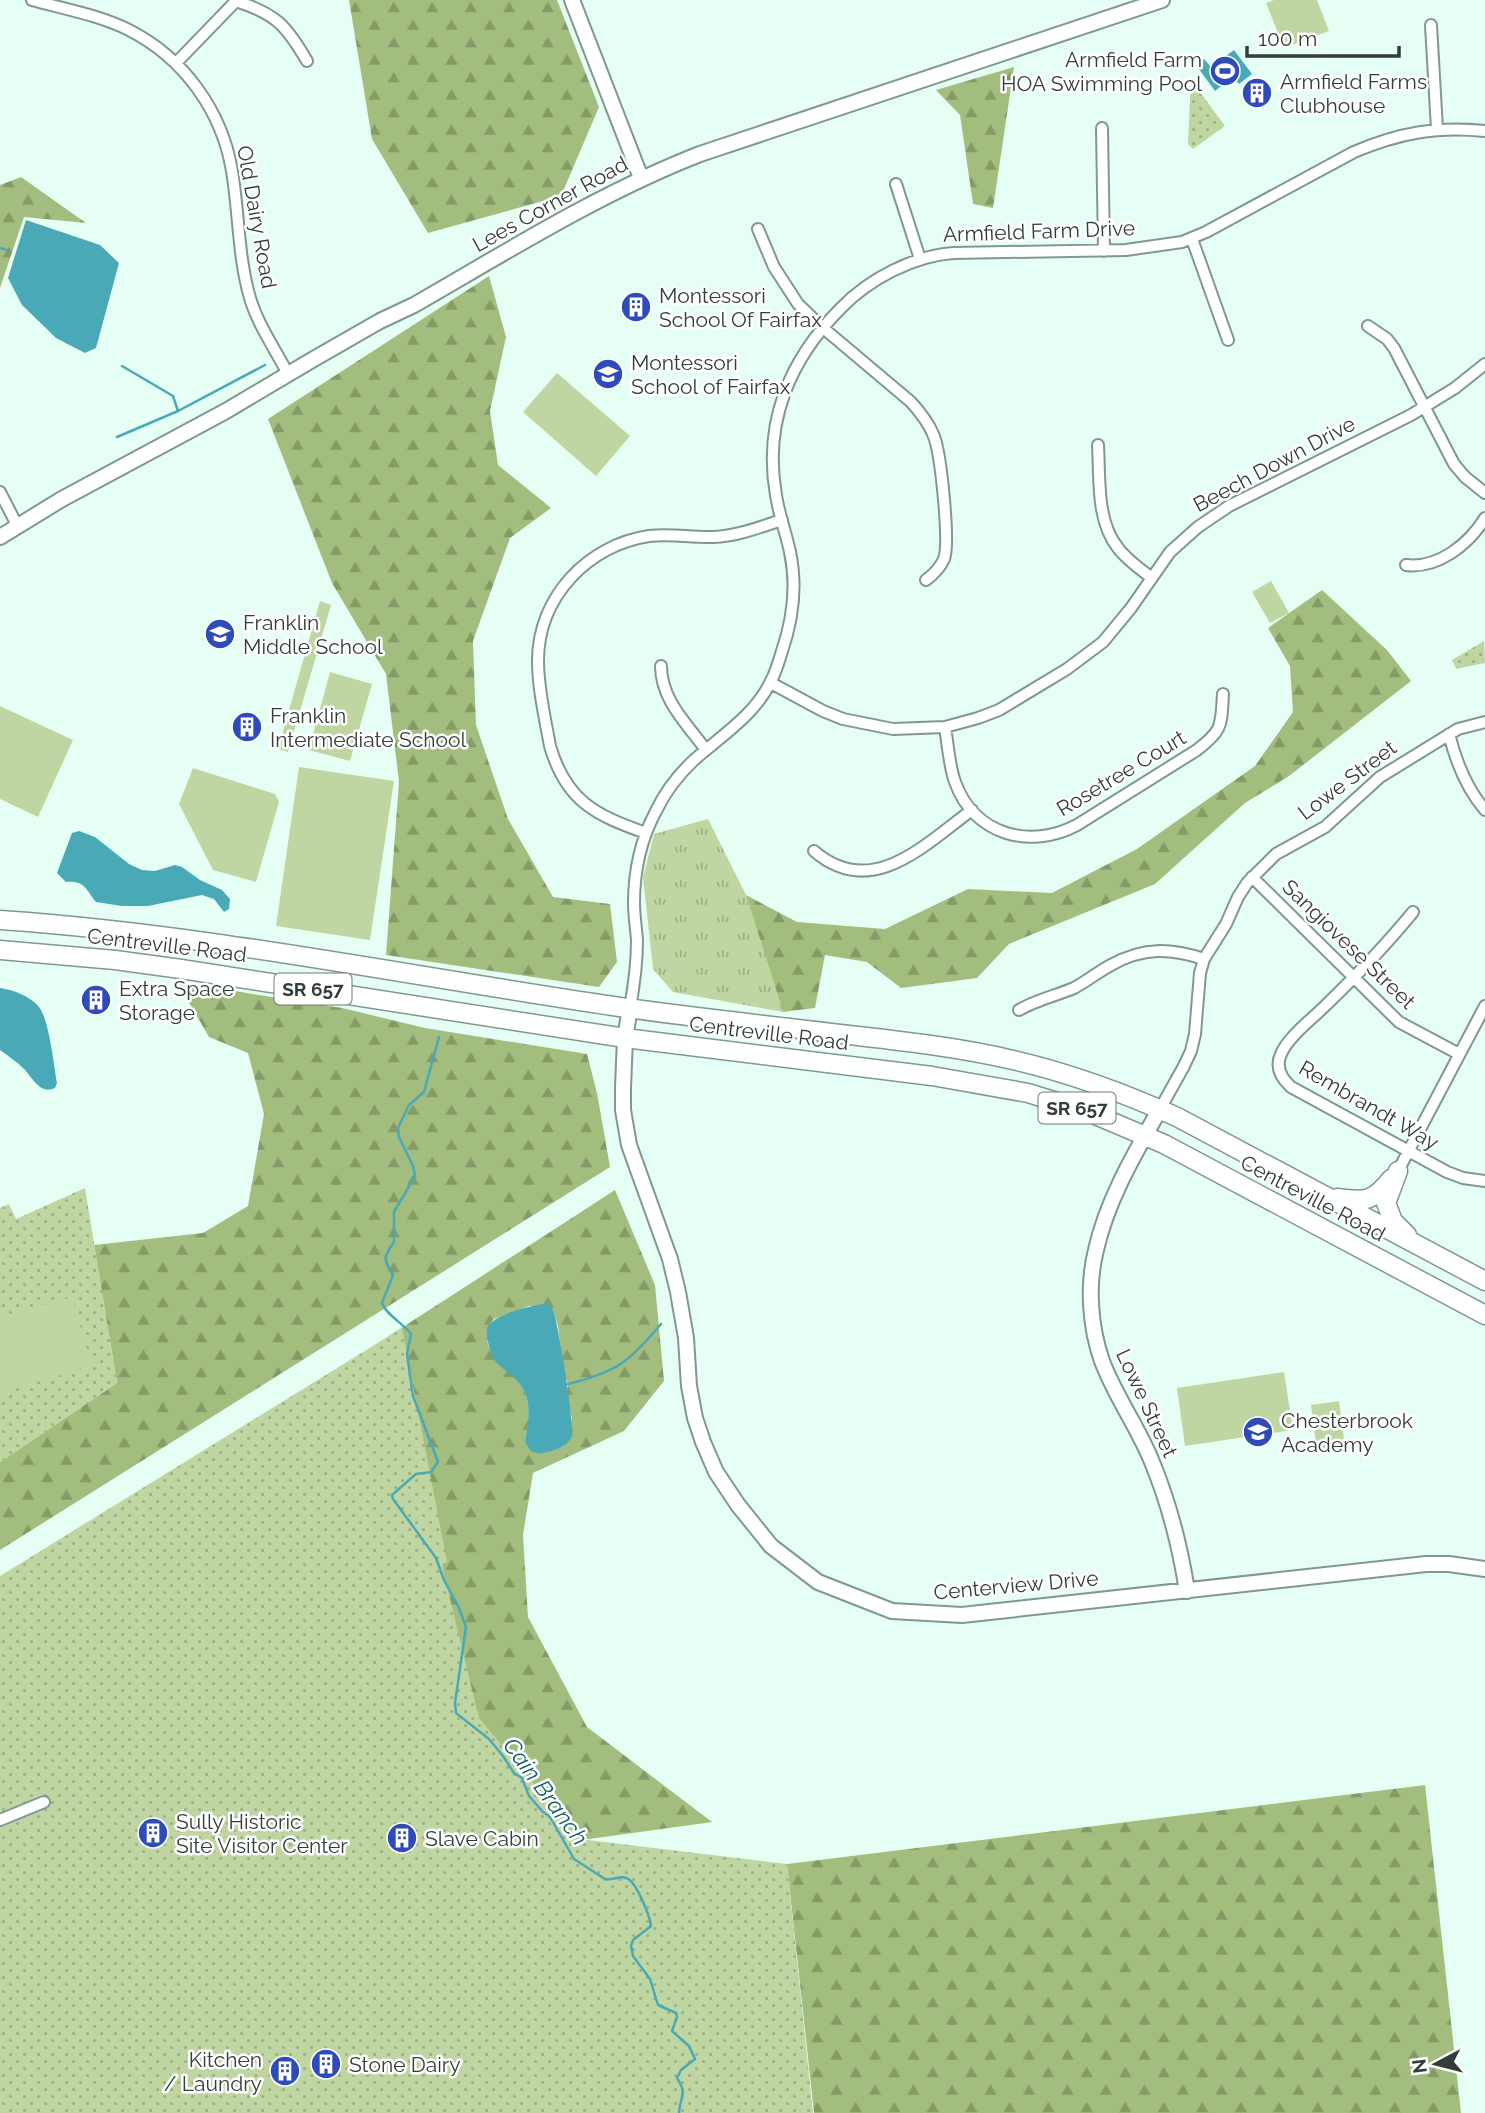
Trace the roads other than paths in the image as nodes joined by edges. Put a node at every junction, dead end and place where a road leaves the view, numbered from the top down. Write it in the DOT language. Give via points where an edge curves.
graph roads {
  1 [pos="32,0"];
  2 [pos="572,0"];
  3 [pos="1162,0"];
  4 [pos="1431,25"];
  5 [pos="307,61"];
  6 [pos="176,63"];
  7 [pos="1102,128"];
  8 [pos="1437,129"];
  9 [pos="1485,131"];
  10 [pos="641,178"];
  11 [pos="896,184"];
  12 [pos="758,229"];
  13 [pos="1192,239"];
  14 [pos="1104,251"];
  15 [pos="920,259"];
  16 [pos="1368,326"];
  17 [pos="822,327"];
  18 [pos="1228,340"];
  19 [pos="1485,364"];
  20 [pos="288,374"];
  21 [pos="1425,407"];
  22 [pos="1098,445"];
  23 [pos="0,492"];
  24 [pos="1485,493"];
  25 [pos="1485,518"];
  26 [pos="782,520"];
  27 [pos="18,527"];
  28 [pos="0,537"];
  29 [pos="1406,565"];
  30 [pos="1152,578"];
  31 [pos="926,580"];
  32 [pos="661,666"];
  33 [pos="771,683"];
  34 [pos="1223,694"];
  35 [pos="1485,722"];
  36 [pos="946,727"];
  37 [pos="1449,734"];
  38 [pos="706,750"];
  39 [pos="972,810"];
  40 [pos="1485,810"];
  41 [pos="646,833"];
  42 [pos="814,851"];
  43 [pos="1252,877"];
  44 [pos="1413,912"];
  45 [pos="0,920"];
  46 [pos="0,950"];
  47 [pos="1205,959"];
  48 [pos="1354,977"];
  49 [pos="1485,1006"];
  50 [pos="630,1008"];
  51 [pos="1019,1010"];
  52 [pos="625,1038"];
  53 [pos="1459,1054"];
  54 [pos="1160,1109"];
  55 [pos="1145,1136"];
  56 [pos="1408,1151"];
  57 [pos="1398,1171"];
  58 [pos="1485,1181"];
  59 [pos="1328,1197"];
  60 [pos="1417,1245"];
  61 [pos="1485,1281"];
  62 [pos="1485,1315"];
  63 [pos="1485,1569"];
  64 [pos="1187,1591"];
  65 [pos="44,1802"];
  66 [pos="0,1820"];
  1 -- 6 [label="street, Old Dairy Road" via="127,29"];
  2 -- 10 [label="street"];
  3 -- 10 [label="street, Lees Corner Road" via="700,154"];
  4 -- 8 [label="street"];
  5 -- 6 [label="street" via="280,22 236,1"];
  6 -- 20 [label="street, Old Dairy Road" via="192,80 222,133 251,301"];
  7 -- 14 [label="street"];
  8 -- 9 [label="street, Armfield Farm Drive"];
  8 -- 13 [label="street, Armfield Farm Drive" via="1404,134 1354,152"];
  10 -- 20 [label="street, Lees Corner Road"];
  11 -- 15 [label="street"];
  12 -- 17 [label="street" via="782,282"];
  13 -- 14 [label="street, Armfield Farm Drive"];
  13 -- 18 [label="street"];
  14 -- 15 [label="street, Armfield Farm Drive" via="953,253"];
  15 -- 17 [label="street, Armfield Farm Drive" via="864,289"];
  16 -- 21 [label="street" via="1394,348"];
  17 -- 26 [label="street, Armfield Farm Drive" via="792,373 779,410 773,462"];
  17 -- 31 [label="street" via="911,402 933,433 940,457 946,549 940,566"];
  19 -- 21 [label="street, Beech Down Drive"];
  20 -- 27 [label="street, Lees Corner Road"];
  21 -- 24 [label="street" via="1454,464"];
  21 -- 30 [label="street, Beech Down Drive" via="1218,512 1179,543"];
  22 -- 30 [label="street" via="1102,509 1110,537"];
  23 -- 27 [label="street"];
  25 -- 29 [label="street" via="1446,556 1426,565"];
  26 -- 33 [label="street, Armfield Farm Drive" via="793,598 787,637"];
  26 -- 41 [label="street" via="716,537 653,535 620,543 577,570 547,614 538,669 557,767 590,808"];
  27 -- 28 [label="street, Lees Corner Road"];
  30 -- 36 [label="street, Beech Down Drive" via="1118,625 1086,656 999,710"];
  32 -- 38 [label="street" via="670,702"];
  33 -- 36 [label="street, Beech Down Drive" via="823,711 862,724 893,729"];
  33 -- 38 [label="street, Armfield Farm Drive" via="743,718"];
  34 -- 39 [label="street, Rosetree Court" via="1220,727 1212,738 1064,832 1040,838 1015,836 991,826"];
  35 -- 37 [label="street, Lowe Street"];
  36 -- 39 [label="street, Rosetree Court" via="955,782"];
  37 -- 40 [label="street" via="1466,783"];
  37 -- 43 [label="street, Lowe Street" via="1380,777 1325,827 1276,855"];
  38 -- 41 [label="street, Armfield Farm Drive" via="668,790"];
  39 -- 42 [label="street" via="918,852 890,866 847,869"];
  41 -- 50 [label="street, Armfield Farm Drive" via="636,867 637,941"];
  43 -- 47 [label="street, Lowe Street"];
  43 -- 48 [label="street, Sangiovese Street"];
  44 -- 48 [label="street, Rembrandt Way"];
  45 -- 50 [label="main road, Centreville Road / SR 657" via="204,941"];
  46 -- 52 [label="main road, Centreville Road / SR 657" via="181,968"];
  47 -- 51 [label="street" via="1166,950 1139,954"];
  47 -- 54 [label="street, Lowe Street" via="1199,973 1191,1051"];
  48 -- 53 [label="street, Sangiovese Street" via="1399,1022"];
  48 -- 56 [label="street, Rembrandt Way" via="1287,1045 1279,1060 1280,1074 1291,1087"];
  49 -- 53 [label="street"];
  50 -- 52 [label="street, Armfield Farm Drive"];
  50 -- 54 [label="main road, Centreville Road / SR 657" via="975,1052 1087,1080"];
  52 -- 55 [label="main road, Centreville Road / SR 657" via="987,1084 1056,1101"];
  52 -- 64 [label="street, Centerview Drive" via="623,1110 629,1145 670,1259 686,1338 695,1418 716,1472 771,1546 818,1582 892,1611 962,1615"];
  53 -- 56 [label="street"];
  54 -- 55 [label="street, Lowe Street"];
  54 -- 59 [label="main road, Centreville Road / SR 657"];
  55 -- 62 [label="main road, Centreville Road / SR 657"];
  55 -- 64 [label="street, Lowe Street" via="1101,1230 1092,1270 1092,1317 1103,1362 1167,1501"];
  56 -- 57 [label="street"];
  56 -- 58 [label="street, Rembrandt Way" via="1447,1172"];
  57 -- 59 [label="main road" via="1367,1200"];
  57 -- 60 [label="main road" via="1386,1203 1388,1211"];
  59 -- 60 [label="main road, Centreville Road / SR 657"];
  60 -- 61 [label="main road, Centreville Road / SR 657"];
  63 -- 64 [label="street, Centerview Drive" via="1426,1564"];
  65 -- 66 [label="street"];
}
